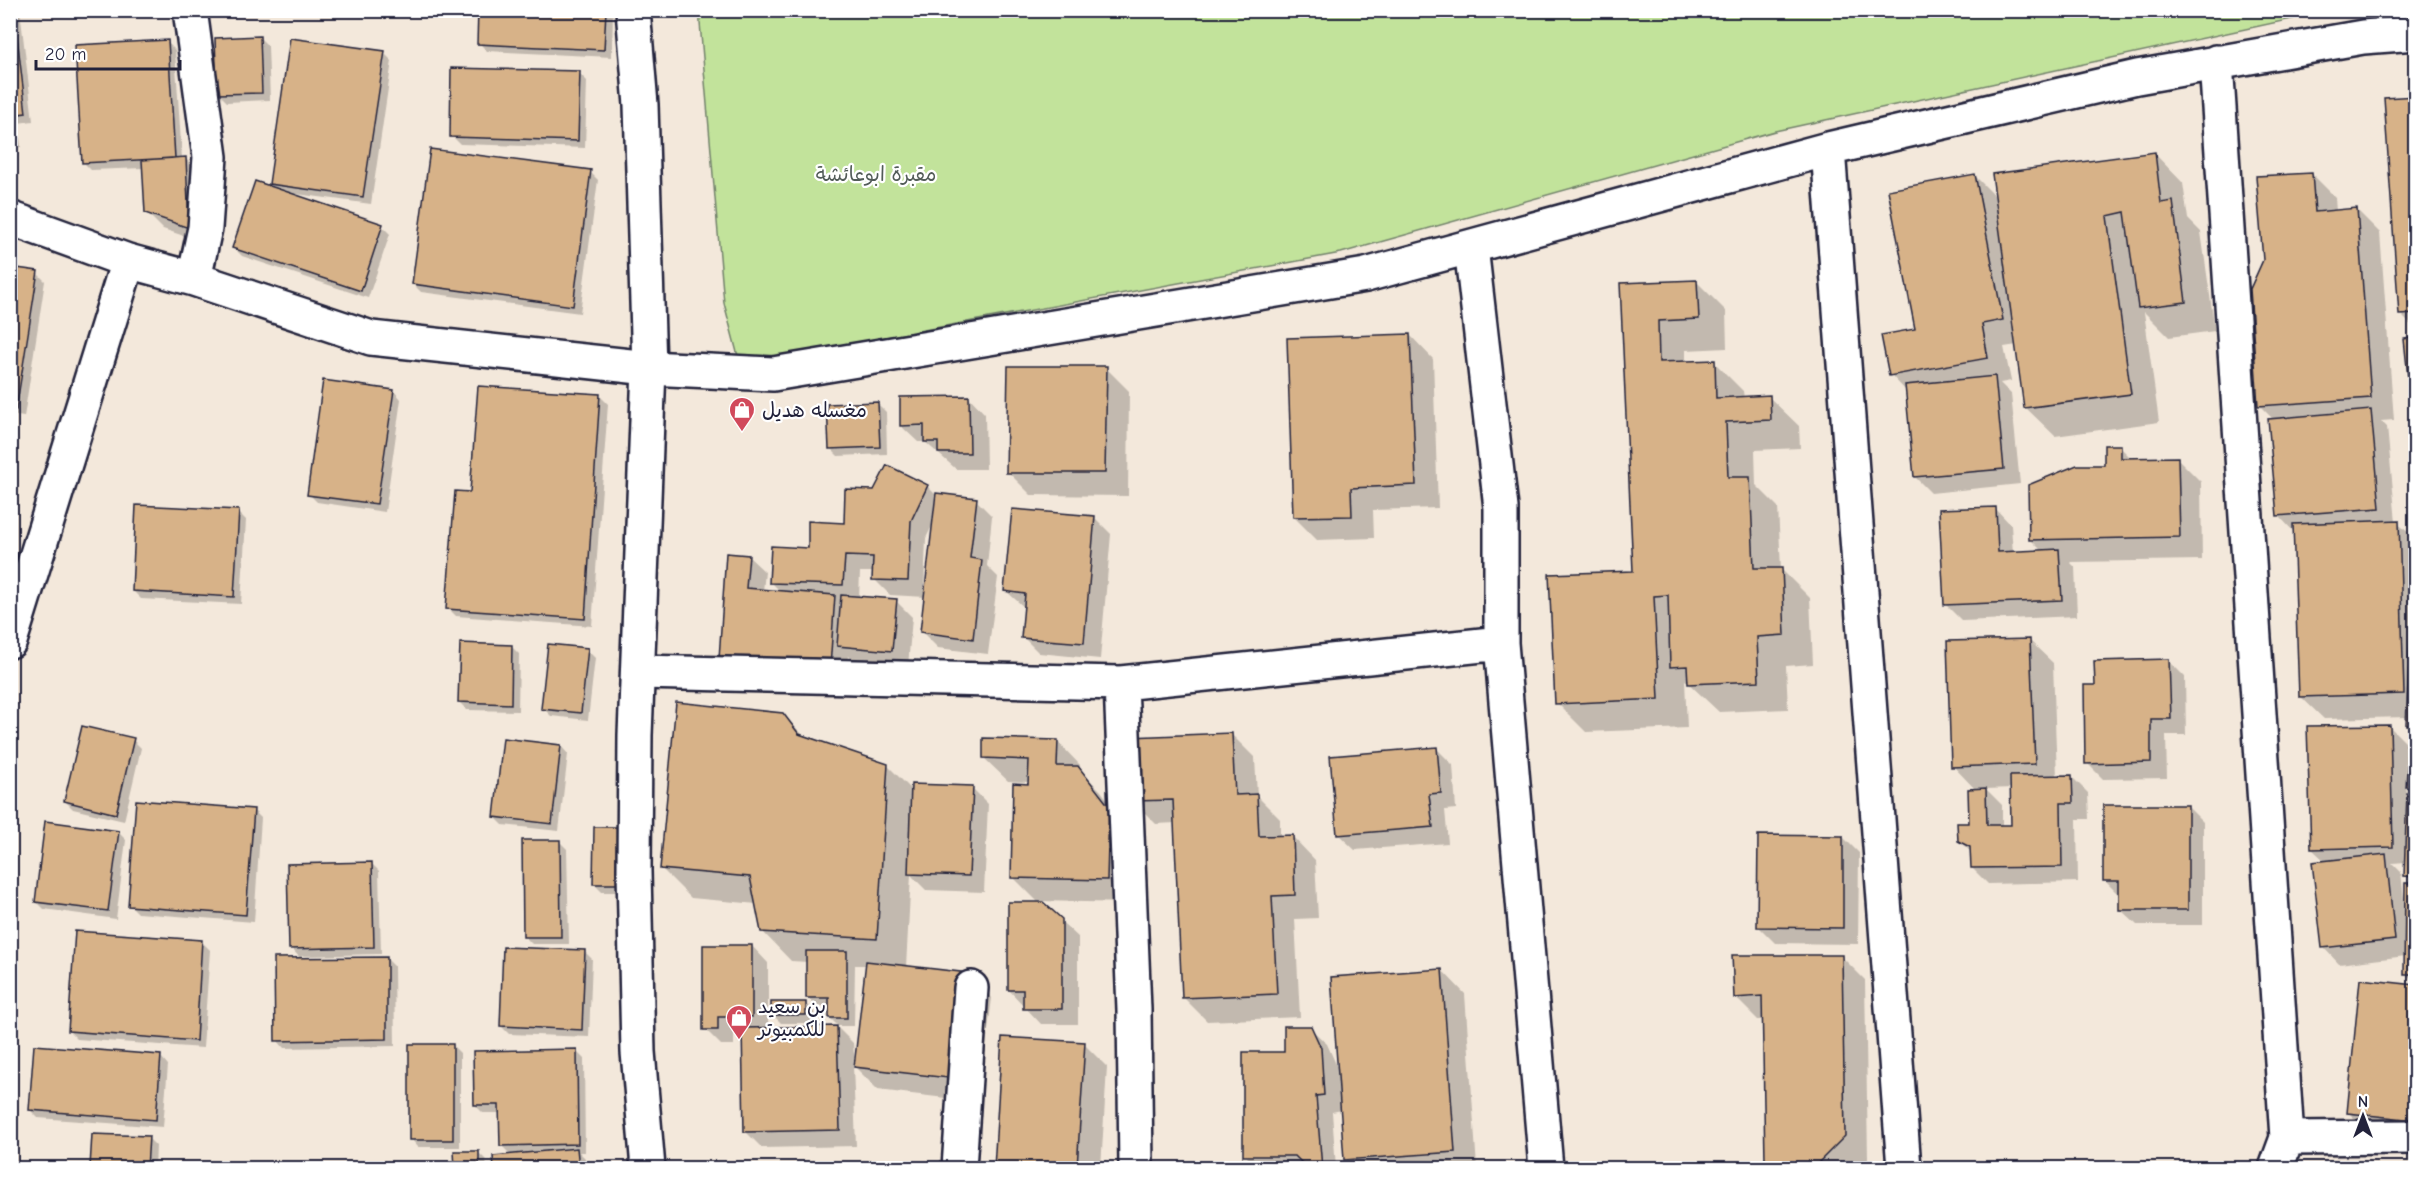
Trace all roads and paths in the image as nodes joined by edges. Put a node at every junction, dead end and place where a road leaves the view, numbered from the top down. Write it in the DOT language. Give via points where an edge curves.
graph roads {
  1 [pos="190,10"];
  2 [pos="633,10"];
  3 [pos="2415,33"];
  4 [pos="2216,62"];
  5 [pos="1828,149"];
  6 [pos="10,218"];
  7 [pos="1471,247"];
  8 [pos="128,261"];
  9 [pos="194,279"];
  10 [pos="650,368"];
  11 [pos="10,641"];
  12 [pos="1501,643"];
  13 [pos="639,672"];
  14 [pos="1121,683"];
  15 [pos="971,988"];
  16 [pos="2415,1137"];
  17 [pos="2287,1138"];
  18 [pos="648,1168"];
  19 [pos="959,1168"];
  20 [pos="1136,1168"];
  21 [pos="1546,1168"];
  22 [pos="1904,1168"];
  23 [pos="2276,1168"];
  1 -- 9 [label="street" via="210,157 205,228"];
  2 -- 10 [label="street" via="641,105"];
  3 -- 4 [label="street" via="2363,37"];
  4 -- 5 [label="street"];
  4 -- 17 [label="street"];
  5 -- 7 [label="street"];
  5 -- 22 [label="street"];
  6 -- 8 [label="street"];
  7 -- 10 [label="street" via="1366,276 773,374"];
  7 -- 12 [label="street" via="1501,508"];
  8 -- 9 [label="street"];
  8 -- 11 [label="street"];
  9 -- 10 [label="street" via="371,338"];
  10 -- 13 [label="street"];
  12 -- 14 [label="street"];
  12 -- 21 [label="street"];
  13 -- 14 [label="street"];
  13 -- 18 [label="street" via="634,871 638,1052"];
  14 -- 20 [label="street"];
  15 -- 19 [label="street"];
  16 -- 17 [label="street"];
  17 -- 23 [label="street"];
}
